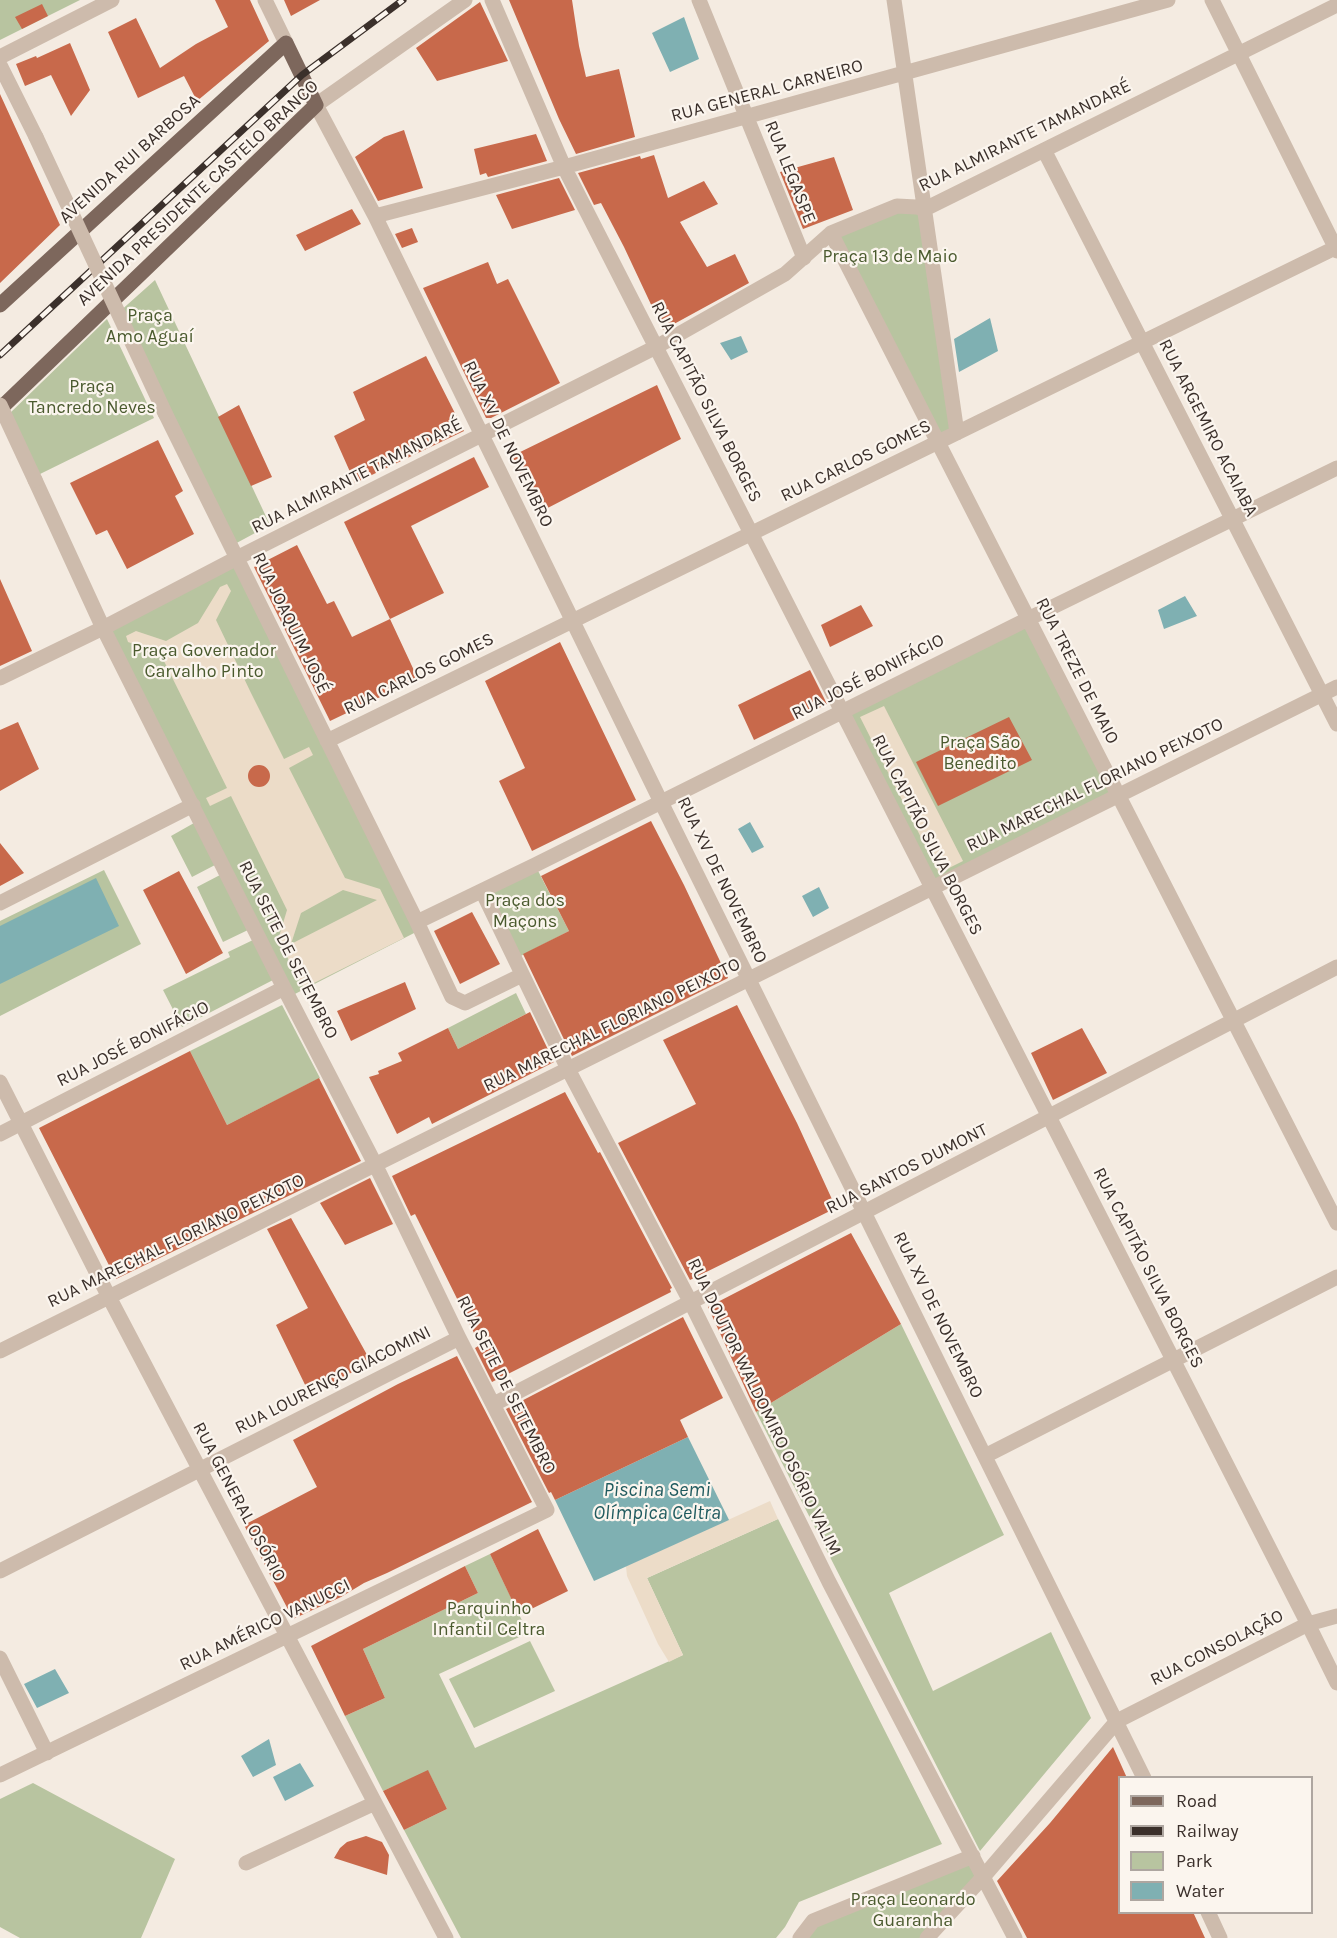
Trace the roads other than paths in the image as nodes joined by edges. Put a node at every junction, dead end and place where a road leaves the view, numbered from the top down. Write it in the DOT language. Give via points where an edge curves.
graph roads {
  1 [pos="112,0"];
  2 [pos="265,0"];
  3 [pos="465,0"];
  4 [pos="492,0"];
  5 [pos="699,0"];
  6 [pos="894,0"];
  7 [pos="1168,0"];
  8 [pos="1212,0"];
  9 [pos="1337,5"];
  10 [pos="286,43"];
  11 [pos="1239,54"];
  12 [pos="0,57"];
  13 [pos="0,65"];
  14 [pos="905,73"];
  15 [pos="316,105"];
  16 [pos="746,116"];
  17 [pos="1044,150"];
  18 [pos="564,167"];
  19 [pos="925,209"];
  20 [pos="375,216"];
  21 [pos="831,233"];
  22 [pos="1336,248"];
  23 [pos="804,258"];
  24 [pos="0,305"];
  25 [pos="1142,342"];
  26 [pos="656,347"];
  27 [pos="0,407"];
  28 [pos="957,433"];
  29 [pos="482,435"];
  30 [pos="938,442"];
  31 [pos="1337,468"];
  32 [pos="1233,520"];
  33 [pos="751,534"];
  34 [pos="237,558"];
  35 [pos="1028,619"];
  36 [pos="572,621"];
  37 [pos="103,628"];
  38 [pos="0,678"];
  39 [pos="1337,687"];
  40 [pos="1322,694"];
  41 [pos="842,711"];
  42 [pos="1337,724"];
  43 [pos="327,741"];
  44 [pos="1118,795"];
  45 [pos="661,802"];
  46 [pos="193,805"];
  47 [pos="932,888"];
  48 [pos="482,891"];
  49 [pos="0,903"];
  50 [pos="417,922"];
  51 [pos="1337,967"];
  52 [pos="522,975"];
  53 [pos="749,979"];
  54 [pos="284,988"];
  55 [pos="1234,1020"];
  56 [pos="568,1069"];
  57 [pos="0,1082"];
  58 [pos="1049,1117"];
  59 [pos="21,1123"];
  60 [pos="0,1134"];
  61 [pos="375,1164"];
  62 [pos="865,1213"];
  63 [pos="1337,1223"];
  64 [pos="1337,1277"];
  65 [pos="109,1297"];
  66 [pos="692,1303"];
  67 [pos="459,1338"];
  68 [pos="0,1351"];
  69 [pos="1173,1360"];
  70 [pos="494,1404"];
  71 [pos="986,1456"];
  72 [pos="200,1470"];
  73 [pos="547,1510"];
  74 [pos="0,1571"];
  75 [pos="1337,1616"];
  76 [pos="1308,1624"];
  77 [pos="287,1636"];
  78 [pos="0,1658"];
  79 [pos="1337,1683"];
  80 [pos="1117,1721"];
  81 [pos="47,1753"];
  82 [pos="0,1775"];
  83 [pos="1143,1776"];
  84 [pos="375,1803"];
  85 [pos="973,1856"];
  86 [pos="246,1863"];
  87 [pos="984,1876"];
  88 [pos="1209,1914"];
  89 [pos="446,1938"];
  90 [pos="800,1938"];
  91 [pos="927,1938"];
  92 [pos="1015,1938"];
  93 [pos="1220,1938"];
  1 -- 12 [label="street"];
  2 -- 10 [label="street, RUA XV DE NOVEMBRO"];
  3 -- 15 [label="street, AVENIDA PRESIDENTE CASTELO BRANCO"];
  4 -- 18 [label="street, RUA CAPITÃO SILVA BORGES"];
  5 -- 16 [label="street, RUA LEGASPE"];
  6 -- 14 [label="street"];
  7 -- 14 [label="street, RUA GENERAL CARNEIRO"];
  8 -- 11 [label="street"];
  9 -- 11 [label="street, RUA ALMIRANTE TAMANDARÉ"];
  10 -- 15 [label="main road, RUA XV DE NOVEMBRO"];
  10 -- 24 [label="main road, AVENIDA RUI BARBOSA"];
  11 -- 17 [label="street, RUA ALMIRANTE TAMANDARÉ"];
  11 -- 22 [label="street"];
  13 -- 34 [label="street, RUA JOAQUIM JOSÉ, bridge"];
  14 -- 16 [label="street, RUA GENERAL CARNEIRO"];
  14 -- 19 [label="street"];
  15 -- 20 [label="street, RUA XV DE NOVEMBRO"];
  15 -- 27 [label="main road, AVENIDA PRESIDENTE CASTELO BRANCO"];
  16 -- 18 [label="street, RUA GENERAL CARNEIRO"];
  16 -- 23 [label="street, RUA LEGASPE"];
  17 -- 19 [label="street, RUA ALMIRANTE TAMANDARÉ"];
  17 -- 25 [label="street, RUA ARGEMIRO ACAIABA"];
  18 -- 20 [label="street, RUA GENERAL CARNEIRO"];
  18 -- 26 [label="street, RUA CAPITÃO SILVA BORGES"];
  19 -- 21 [label="street, RUA ALMIRANTE TAMANDARÉ" via="897,206"];
  19 -- 28 [label="street"];
  20 -- 29 [label="street, RUA XV DE NOVEMBRO"];
  21 -- 23 [label="street, RUA ALMIRANTE TAMANDARÉ"];
  21 -- 30 [label="street, RUA TREZE DE MAIO"];
  22 -- 25 [label="street, RUA CARLOS GOMES"];
  23 -- 26 [label="street, RUA ALMIRANTE TAMANDARÉ" via="785,274"];
  25 -- 28 [label="street, RUA CARLOS GOMES"];
  25 -- 32 [label="street, RUA ARGEMIRO ACAIABA"];
  26 -- 29 [label="street, RUA ALMIRANTE TAMANDARÉ"];
  26 -- 33 [label="street, RUA CAPITÃO SILVA BORGES"];
  27 -- 37 [label="street, RUA SETE DE SETEMBRO, bridge"];
  28 -- 30 [label="street, RUA CARLOS GOMES"];
  29 -- 34 [label="street, RUA ALMIRANTE TAMANDARÉ"];
  29 -- 36 [label="street, RUA XV DE NOVEMBRO"];
  30 -- 33 [label="street, RUA CARLOS GOMES"];
  30 -- 35 [label="street, RUA TREZE DE MAIO"];
  31 -- 32 [label="street, RUA JOSÉ BONIFÁCIO"];
  32 -- 35 [label="street, RUA JOSÉ BONIFÁCIO"];
  32 -- 40 [label="street, RUA ARGEMIRO ACAIABA"];
  33 -- 36 [label="street, RUA CARLOS GOMES"];
  33 -- 41 [label="street, RUA CAPITÃO SILVA BORGES"];
  34 -- 37 [label="street, RUA ALMIRANTE TAMANDARÉ"];
  34 -- 43 [label="street, RUA JOAQUIM JOSÉ"];
  35 -- 41 [label="street, RUA JOSÉ BONIFÁCIO"];
  35 -- 44 [label="street, RUA TREZE DE MAIO"];
  36 -- 43 [label="street, RUA CARLOS GOMES"];
  36 -- 45 [label="street, RUA XV DE NOVEMBRO"];
  37 -- 38 [label="street, RUA ALMIRANTE TAMANDARÉ"];
  37 -- 46 [label="street, RUA SETE DE SETEMBRO"];
  39 -- 40 [label="street, RUA MARECHAL FLORIANO PEIXOTO"];
  40 -- 42 [label="street, RUA ARGEMIRO ACAIABA"];
  40 -- 44 [label="street, RUA MARECHAL FLORIANO PEIXOTO"];
  41 -- 45 [label="street, RUA JOSÉ BONIFÁCIO"];
  41 -- 47 [label="street, RUA CAPITÃO SILVA BORGES"];
  43 -- 50 [label="street, RUA JOAQUIM JOSÉ"];
  44 -- 47 [label="street, RUA MARECHAL FLORIANO PEIXOTO"];
  44 -- 55 [label="street, RUA TREZE DE MAIO"];
  45 -- 48 [label="street, RUA JOSÉ BONIFÁCIO"];
  45 -- 53 [label="street, RUA XV DE NOVEMBRO"];
  46 -- 49 [label="street"];
  46 -- 54 [label="street, RUA SETE DE SETEMBRO"];
  47 -- 53 [label="street, RUA MARECHAL FLORIANO PEIXOTO"];
  47 -- 58 [label="street, RUA CAPITÃO SILVA BORGES"];
  48 -- 50 [label="street, RUA JOSÉ BONIFÁCIO"];
  48 -- 52 [label="street, RUA DOUTOR WALDOMIRO OSÓRIO VALIM"];
  50 -- 52 [label="street, RUA JOAQUIM JOSÉ" via="452,998 465,1004"];
  51 -- 55 [label="street, RUA SANTOS DUMONT"];
  52 -- 56 [label="street, RUA DOUTOR WALDOMIRO OSÓRIO VALIM"];
  53 -- 56 [label="street, RUA MARECHAL FLORIANO PEIXOTO"];
  53 -- 62 [label="street, RUA XV DE NOVEMBRO"];
  54 -- 59 [label="street, RUA JOSÉ BONIFÁCIO"];
  54 -- 61 [label="street, RUA SETE DE SETEMBRO"];
  55 -- 58 [label="street, RUA SANTOS DUMONT"];
  55 -- 63 [label="street, RUA TREZE DE MAIO"];
  56 -- 61 [label="street, RUA MARECHAL FLORIANO PEIXOTO"];
  56 -- 66 [label="street, RUA DOUTOR WALDOMIRO OSÓRIO VALIM"];
  57 -- 59 [label="street, RUA GENERAL OSÓRIO"];
  58 -- 62 [label="street, RUA SANTOS DUMONT"];
  58 -- 69 [label="street, RUA CAPITÃO SILVA BORGES"];
  59 -- 60 [label="street, RUA JOSÉ BONIFÁCIO"];
  59 -- 65 [label="street, RUA GENERAL OSÓRIO"];
  61 -- 65 [label="street, RUA MARECHAL FLORIANO PEIXOTO"];
  61 -- 67 [label="street, RUA SETE DE SETEMBRO"];
  62 -- 66 [label="street, RUA SANTOS DUMONT"];
  62 -- 71 [label="street, RUA XV DE NOVEMBRO"];
  64 -- 69 [label="street"];
  65 -- 68 [label="street, RUA MARECHAL FLORIANO PEIXOTO"];
  65 -- 72 [label="street, RUA GENERAL OSÓRIO"];
  66 -- 70 [label="street, RUA SANTOS DUMONT"];
  66 -- 85 [label="street, RUA DOUTOR WALDOMIRO OSÓRIO VALIM" via="829,1582"];
  67 -- 70 [label="street, RUA SETE DE SETEMBRO"];
  67 -- 72 [label="street, RUA LOURENÇO GIACOMINI"];
  69 -- 71 [label="street"];
  69 -- 76 [label="street, RUA CAPITÃO SILVA BORGES"];
  70 -- 73 [label="street, RUA SETE DE SETEMBRO"];
  71 -- 80 [label="street, RUA XV DE NOVEMBRO"];
  72 -- 74 [label="street, RUA LOURENÇO GIACOMINI"];
  72 -- 77 [label="street, RUA GENERAL OSÓRIO"];
  73 -- 77 [label="street, RUA AMÉRICO VANUCCI"];
  75 -- 76 [label="street, RUA CONSOLAÇÃO"];
  76 -- 79 [label="street, RUA CAPITÃO SILVA BORGES"];
  76 -- 80 [label="street, RUA CONSOLAÇÃO"];
  77 -- 81 [label="street, RUA AMÉRICO VANUCCI"];
  77 -- 84 [label="street, RUA GENERAL OSÓRIO"];
  78 -- 81 [label="street"];
  80 -- 83 [label="street, RUA XV DE NOVEMBRO"];
  80 -- 87 [label="street"];
  81 -- 82 [label="street, RUA AMÉRICO VANUCCI"];
  84 -- 86 [label="street"];
  84 -- 89 [label="street, RUA GENERAL OSÓRIO"];
  85 -- 87 [label="street, RUA DOUTOR WALDOMIRO OSÓRIO VALIM"];
  85 -- 90 [label="street" via="813,1921"];
  87 -- 91 [label="street"];
  87 -- 92 [label="street, RUA DOUTOR WALDOMIRO OSÓRIO VALIM"];
  88 -- 93 [label="street"];
}
